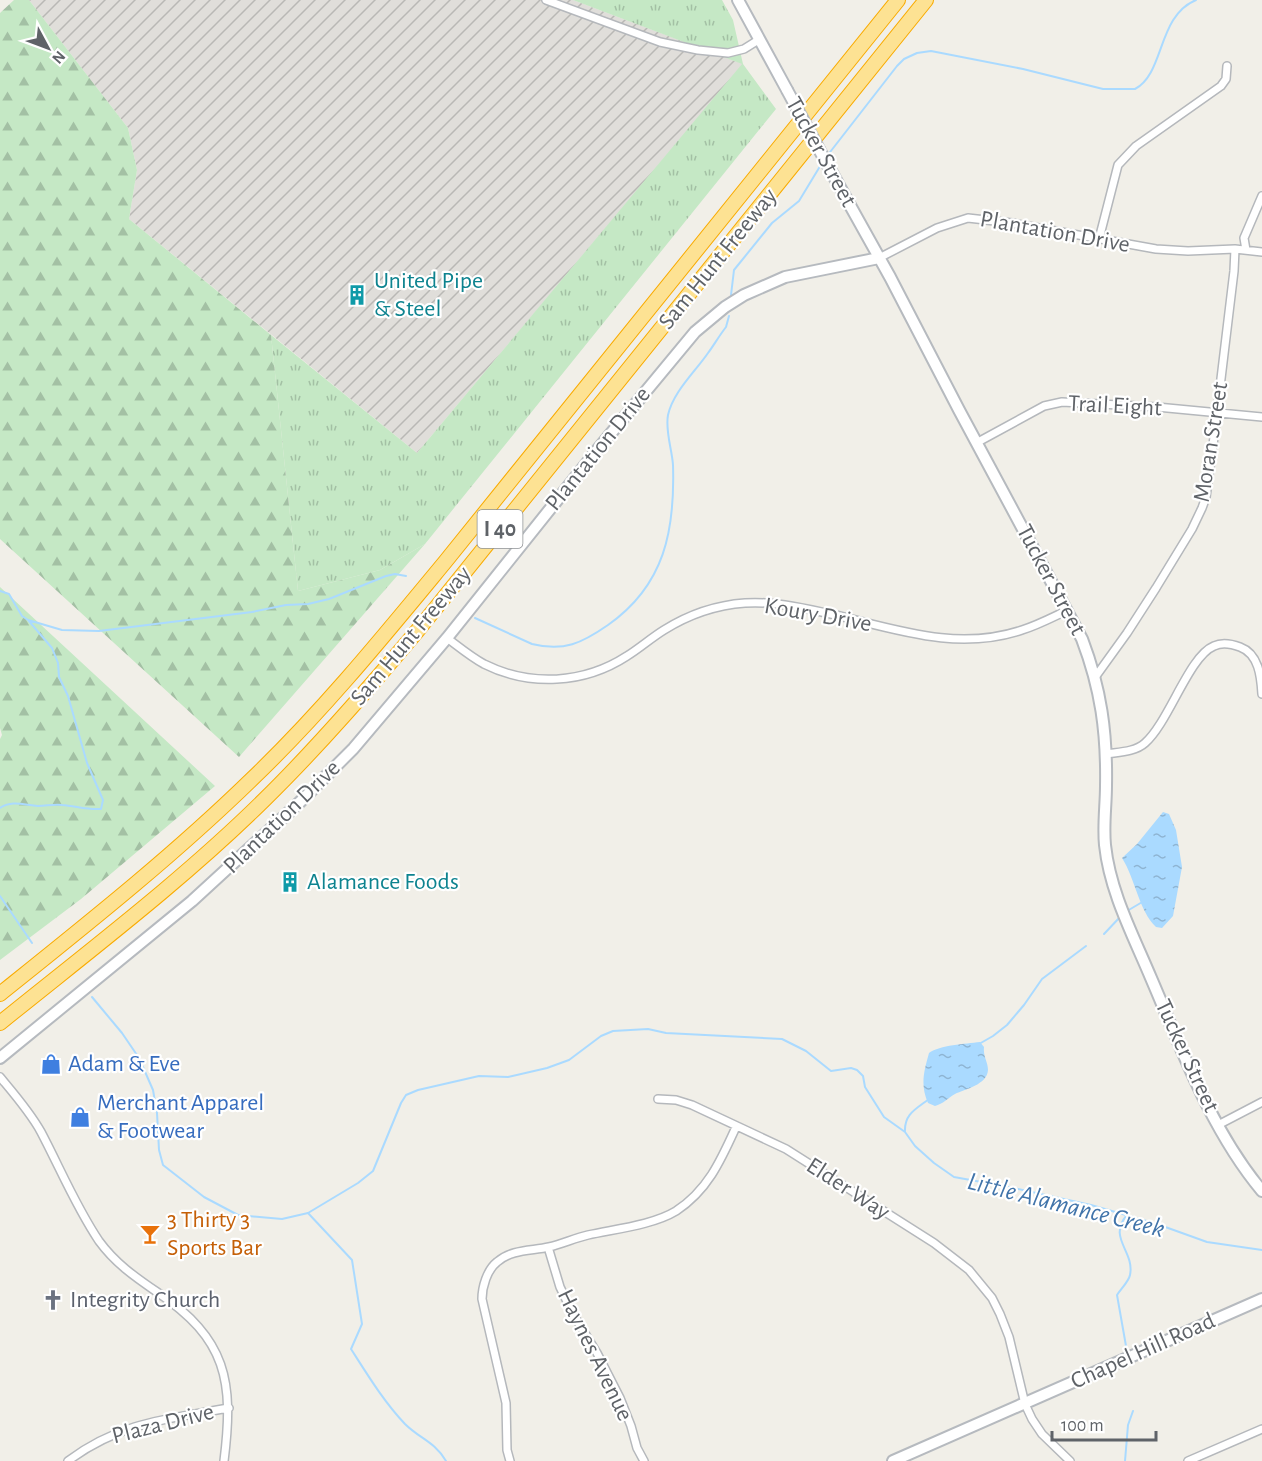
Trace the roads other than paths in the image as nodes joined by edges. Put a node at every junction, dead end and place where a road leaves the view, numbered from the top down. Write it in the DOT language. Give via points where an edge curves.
graph roads {
  1 [pos="546,0"];
  2 [pos="738,0"];
  3 [pos="898,0"];
  4 [pos="926,0"];
  5 [pos="760,39"];
  6 [pos="1227,66"];
  7 [pos="1262,196"];
  8 [pos="1099,239"];
  9 [pos="1235,249"];
  10 [pos="1246,250"];
  11 [pos="1262,252"];
  12 [pos="879,258"];
  13 [pos="1216,412"];
  14 [pos="1262,417"];
  15 [pos="978,442"];
  16 [pos="1068,610"];
  17 [pos="447,638"];
  18 [pos="1096,676"];
  19 [pos="1262,694"];
  20 [pos="1106,754"];
  21 [pos="0,994"];
  22 [pos="0,1024"];
  23 [pos="0,1058"];
  24 [pos="0,1077"];
  25 [pos="658,1098"];
  26 [pos="1262,1102"];
  27 [pos="1218,1125"];
  28 [pos="736,1127"];
  29 [pos="1262,1191"];
  30 [pos="548,1247"];
  31 [pos="1262,1299"];
  32 [pos="1025,1404"];
  33 [pos="229,1408"];
  34 [pos="1262,1429"];
  35 [pos="69,1461"];
  36 [pos="224,1461"];
  37 [pos="510,1461"];
  38 [pos="644,1461"];
  39 [pos="893,1461"];
  40 [pos="1070,1461"];
  41 [pos="1188,1461"];
  1 -- 5 [label="street" via="660,42 698,50 728,53"];
  2 -- 5 [label="street, Tucker Street"];
  3 -- 21 [label="highway, Sam Hunt Freeway / I 40" via="375,648 315,716 197,831"];
  4 -- 22 [label="highway, Sam Hunt Freeway / I 40" via="432,613 330,731 264,801 192,866"];
  5 -- 12 [label="street, Tucker Street, bridge"];
  6 -- 8 [label="street" via="1221,86 1136,146 1118,165"];
  7 -- 10 [label="street" via="1244,238"];
  8 -- 9 [label="street, Plantation Drive" via="1156,249"];
  8 -- 12 [label="street, Plantation Drive" via="1012,222 968,218 937,228"];
  9 -- 10 [label="street, Plantation Drive"];
  9 -- 13 [label="street, Moran Street"];
  10 -- 11 [label="street, Plantation Drive"];
  12 -- 15 [label="street, Tucker Street"];
  12 -- 17 [label="street, Plantation Drive" via="785,277 744,295 695,332"];
  13 -- 14 [label="street, Trail Eight"];
  13 -- 15 [label="street, Trail Eight" via="1062,402 1044,406"];
  13 -- 18 [label="street, Moran Street" via="1206,497 1199,516"];
  15 -- 16 [label="street, Tucker Street"];
  16 -- 17 [label="street, Koury Drive" via="1022,631 959,640 924,637 791,605 747,603 719,607 681,620 609,667 588,675 546,680 484,664"];
  16 -- 18 [label="street, Tucker Street"];
  17 -- 23 [label="street, Plantation Drive" via="352,749 300,802 192,901"];
  18 -- 20 [label="street, Tucker Street"];
  19 -- 20 [label="street" via="1252,655 1234,645 1213,646 1198,658 1145,743"];
  20 -- 27 [label="street, Tucker Street" via="1105,845 1119,904"];
  24 -- 33 [label="street" via="40,1131 100,1242 122,1266 173,1303 206,1336 225,1376"];
  25 -- 28 [label="street, Elder Way" via="692,1105"];
  26 -- 27 [label="street"];
  27 -- 29 [label="street, Tucker Street"];
  28 -- 30 [label="street" via="712,1176 674,1212"];
  28 -- 32 [label="street, Elder Way" via="786,1149 934,1243 969,1270 1000,1314"];
  30 -- 37 [label="street" via="516,1251 496,1262 482,1287 506,1403"];
  30 -- 38 [label="street, Haynes Avenue" via="560,1287 620,1398"];
  31 -- 32 [label="street, Chapel Hill Road"];
  32 -- 39 [label="street, Chapel Hill Road"];
  32 -- 40 [label="street, Elder Way" via="1042,1434"];
  33 -- 35 [label="street, Plaza Drive" via="130,1428 100,1440"];
  33 -- 36 [label="street"];
  34 -- 41 [label="street"];
}
